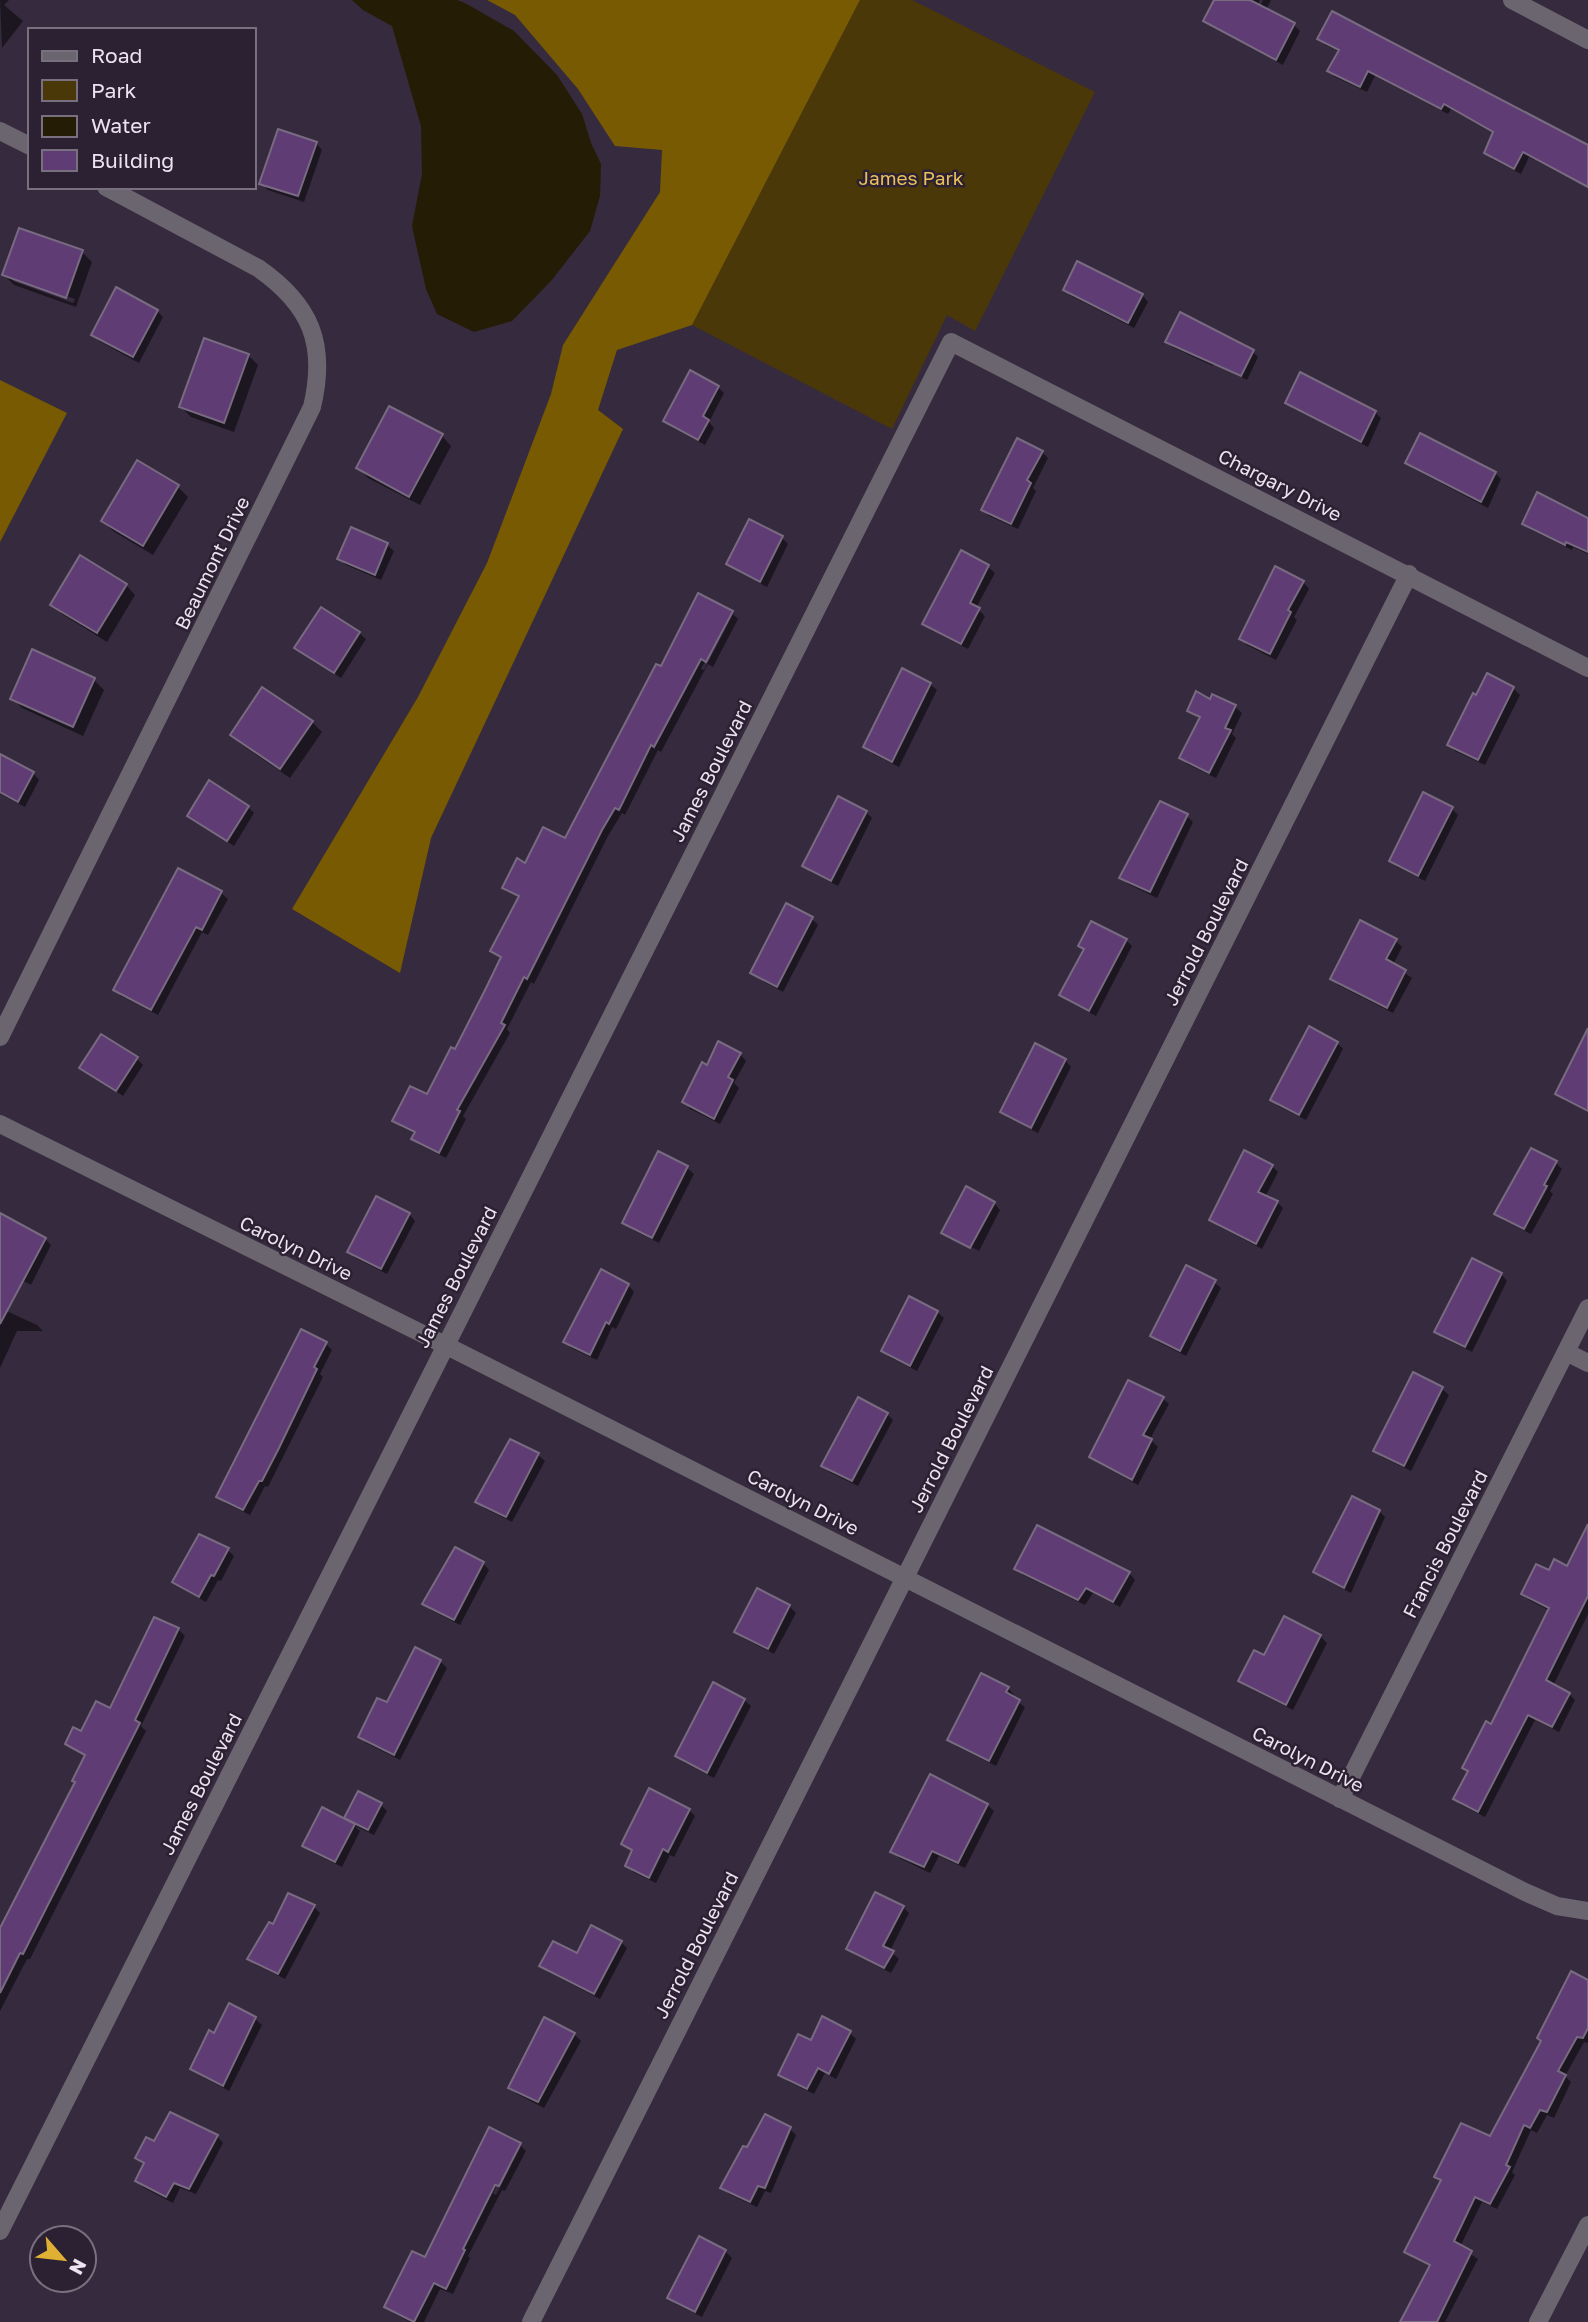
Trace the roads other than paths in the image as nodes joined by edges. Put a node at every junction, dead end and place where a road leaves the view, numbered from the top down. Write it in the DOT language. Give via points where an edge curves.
graph roads {
  1 [pos="1513,0"];
  2 [pos="1588,40"];
  3 [pos="0,131"];
  4 [pos="28,145"];
  5 [pos="110,189"];
  6 [pos="951,342"];
  7 [pos="1409,575"];
  8 [pos="1588,668"];
  9 [pos="0,1037"];
  10 [pos="0,1124"];
  11 [pos="1588,1308"];
  12 [pos="445,1345"];
  13 [pos="1566,1352"];
  14 [pos="1588,1363"];
  15 [pos="904,1577"];
  16 [pos="1340,1798"];
  17 [pos="1588,1911"];
  18 [pos="1588,2225"];
  19 [pos="0,2231"];
  20 [pos="530,2322"];
  21 [pos="1538,2322"];
  1 -- 2 [label="street"];
  3 -- 4 [label="street"];
  5 -- 9 [label="street, Beaumont Drive" via="280,283 299,304 312,329 318,382 312,407"];
  6 -- 7 [label="street, Chargary Drive"];
  6 -- 12 [label="street, James Boulevard"];
  7 -- 8 [label="street, Chargary Drive"];
  7 -- 15 [label="street, Jerrold Boulevard"];
  10 -- 12 [label="street, Carolyn Drive"];
  11 -- 13 [label="street, Francis Boulevard"];
  12 -- 15 [label="street, Carolyn Drive"];
  12 -- 19 [label="street, James Boulevard"];
  13 -- 14 [label="street"];
  13 -- 16 [label="street, Francis Boulevard"];
  15 -- 16 [label="street, Carolyn Drive"];
  15 -- 20 [label="street, Jerrold Boulevard"];
  16 -- 17 [label="street, Carolyn Drive" via="1525,1892 1557,1906"];
  18 -- 21 [label="street"];
}
